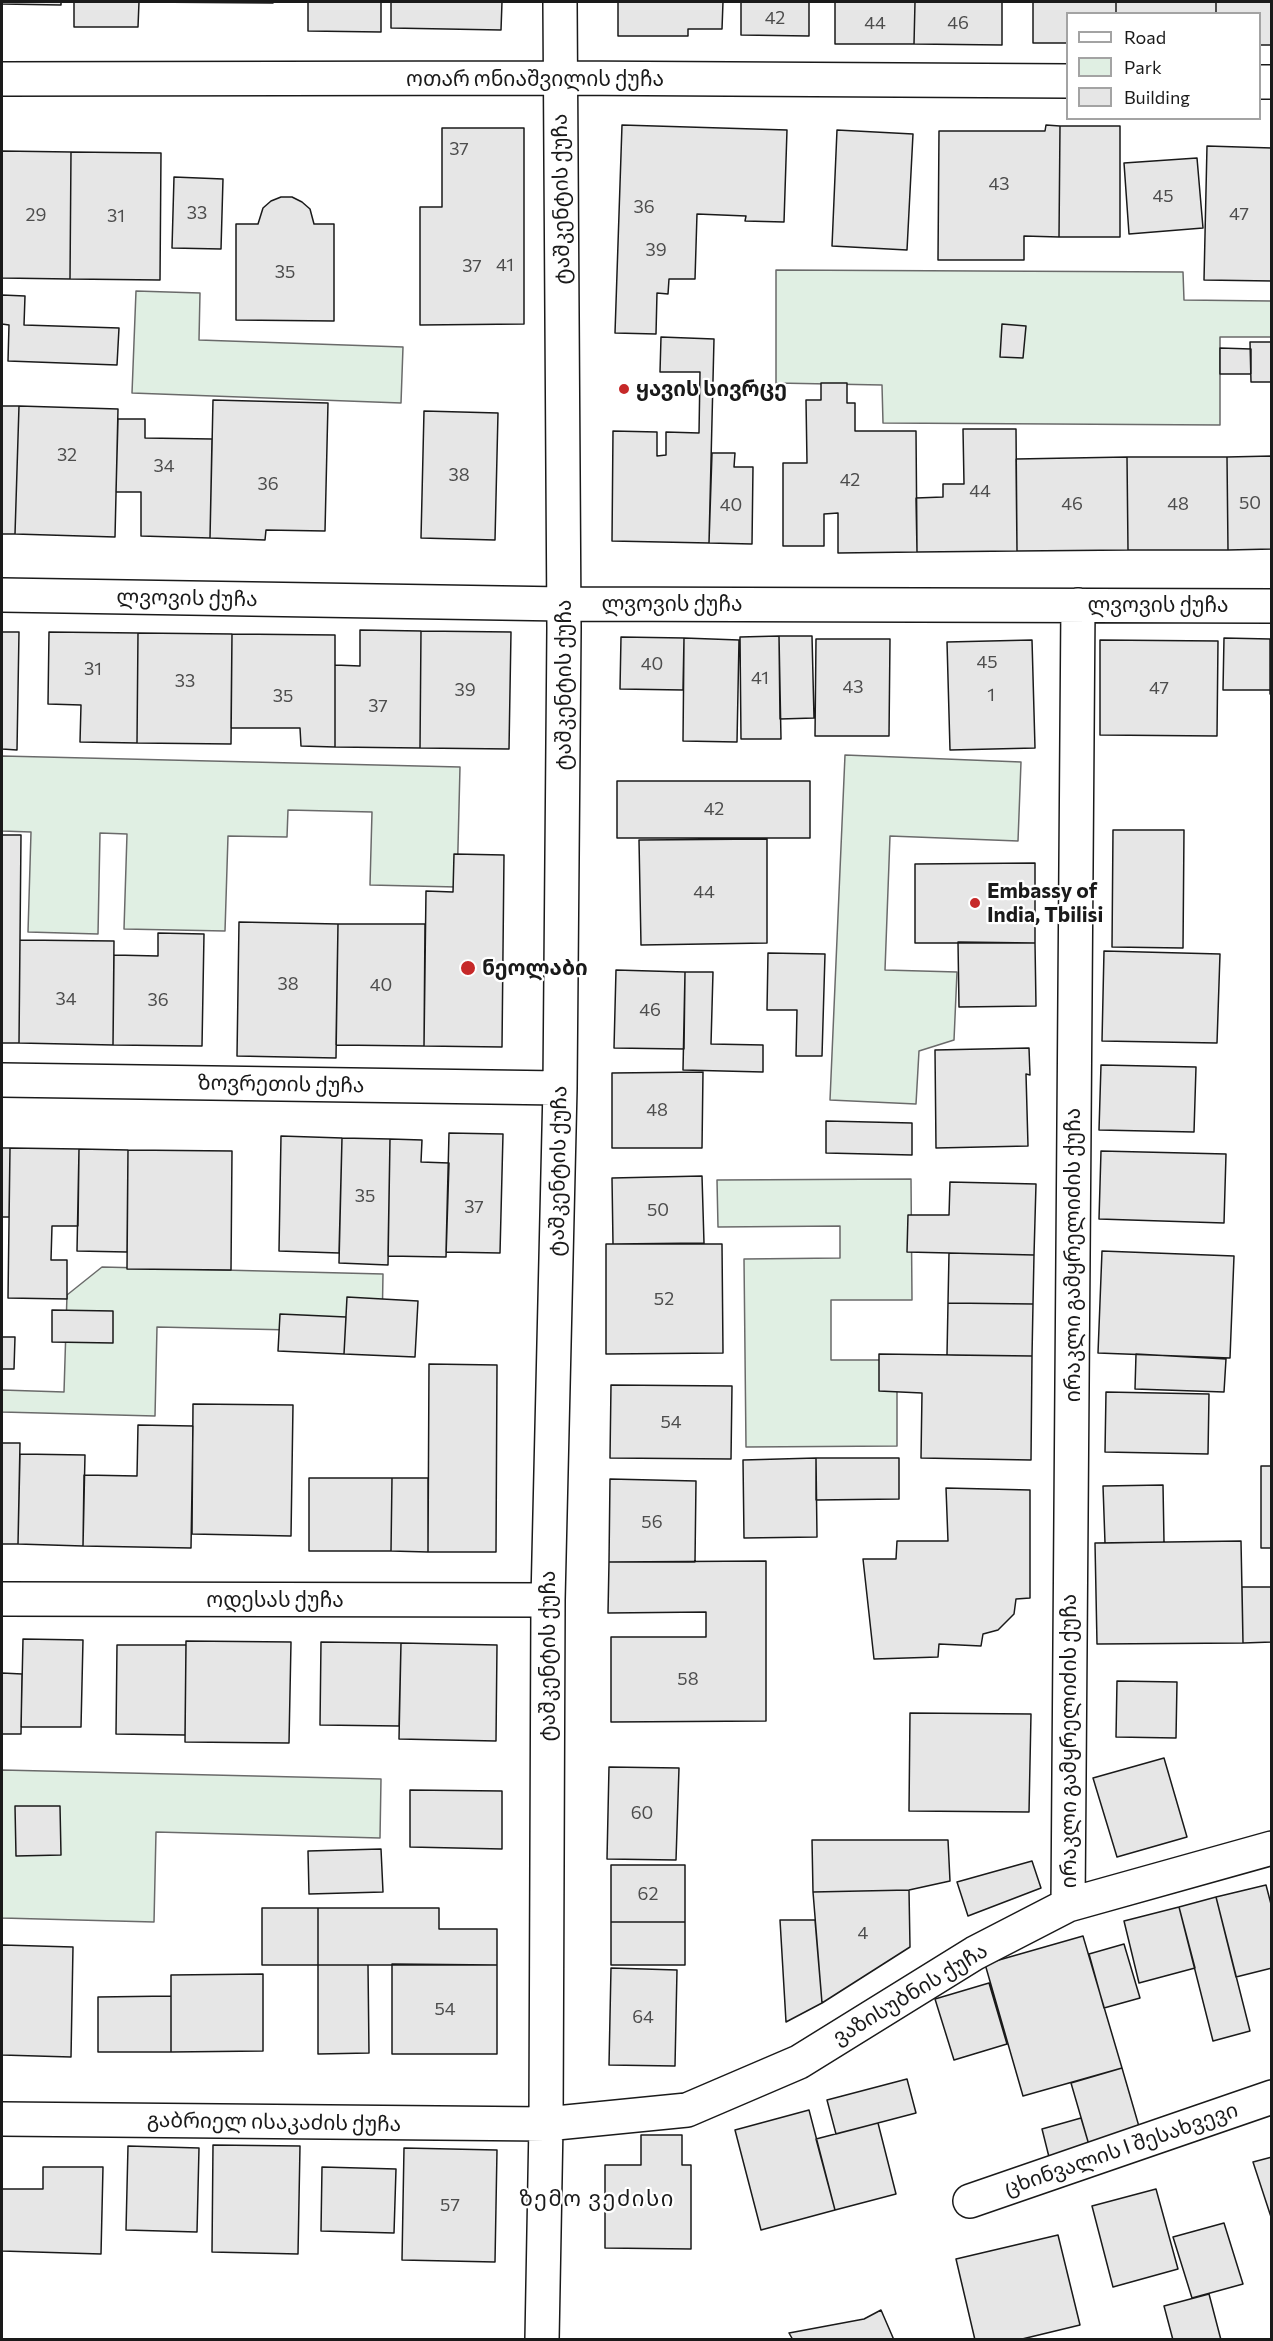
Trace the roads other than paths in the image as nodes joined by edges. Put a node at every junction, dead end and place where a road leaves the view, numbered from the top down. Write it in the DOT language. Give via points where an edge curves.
graph roads {
  1 [pos="560,2"];
  2 [pos="560,78"];
  3 [pos="2,79"];
  4 [pos="1066,81"];
  5 [pos="2,595"];
  6 [pos="564,604"];
  7 [pos="1078,605"];
  8 [pos="1272,606"];
  9 [pos="2,1080"];
  10 [pos="560,1088"];
  11 [pos="2,1599"];
  12 [pos="548,1600"];
  13 [pos="1272,1848"];
  14 [pos="1068,1905"];
  15 [pos="1272,2097"];
  16 [pos="2,2119"];
  17 [pos="546,2124"];
  18 [pos="970,2201"];
  19 [pos="542,2340"];
  1 -- 2 [label="street, ტაშკენტის ქუჩა"];
  2 -- 3 [label="street, ოთარ ონიაშვილის ქუჩა"];
  2 -- 4 [label="street, ოთარ ონიაშვილის ქუჩა"];
  2 -- 6 [label="street, ტაშკენტის ქუჩა"];
  5 -- 6 [label="street, ლვოვის ქუჩა"];
  6 -- 7 [label="street, ლვოვის ქუჩა"];
  6 -- 10 [label="street, ტაშკენტის ქუჩა"];
  7 -- 8 [label="street, ლვოვის ქუჩა"];
  7 -- 14 [label="street, ირაკლი გამყრელიძის ქუჩა"];
  9 -- 10 [label="street, ზოვრეთის ქუჩა"];
  10 -- 12 [label="street, ტაშკენტის ქუჩა"];
  11 -- 12 [label="street, ოდესას ქუჩა"];
  12 -- 17 [label="street, ტაშკენტის ქუჩა"];
  13 -- 14 [label="street, ვაზისუბნის ქუჩა"];
  14 -- 17 [label="street, ვაზისუბნის ქუჩა" via="975,1953 799,2061 687,2110"];
  15 -- 18 [label="street, ცხინვალის I შესახვევი"];
  16 -- 17 [label="street, გაბრიელ ისაკაძის ქუჩა"];
  17 -- 19 [label="street, ტაშკენტის ქუჩა"];
}
